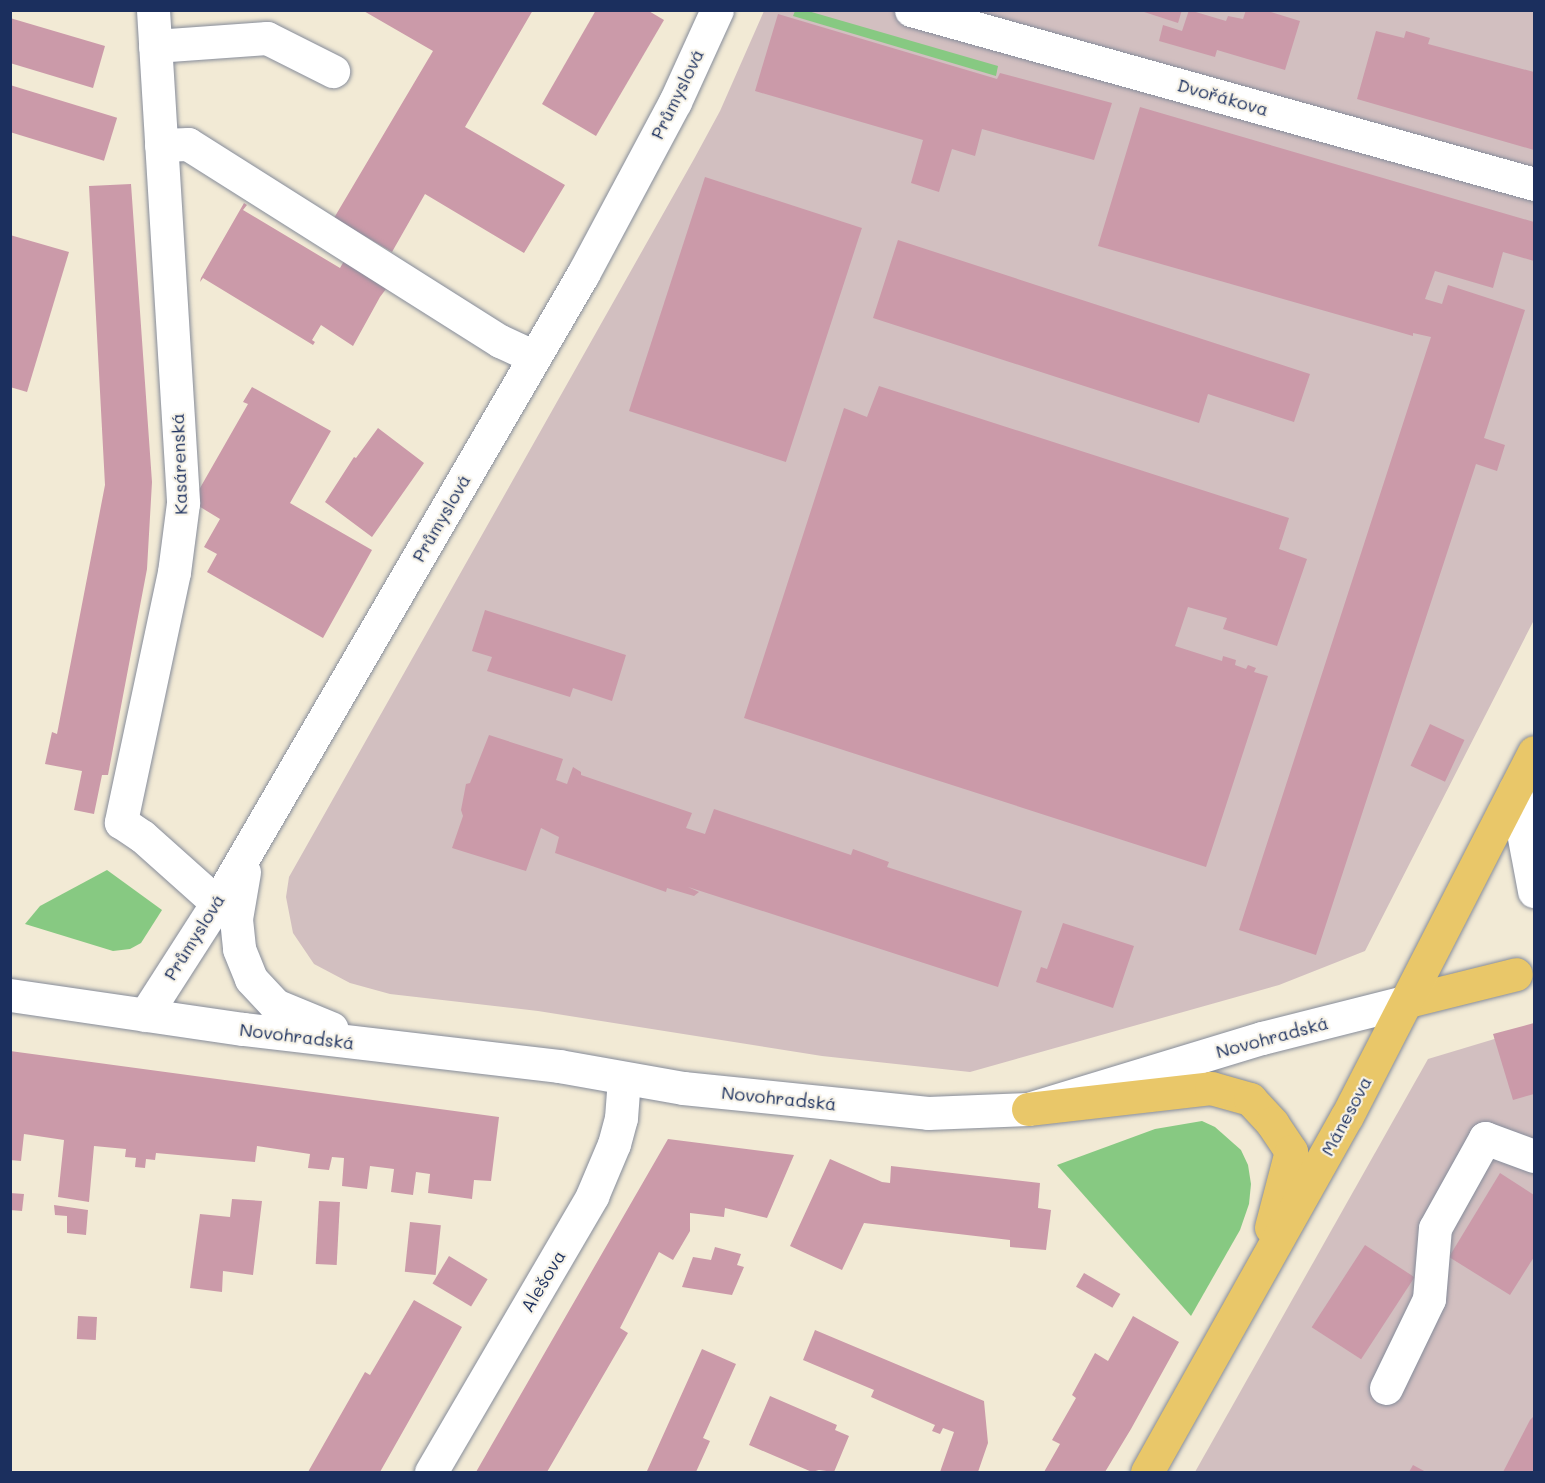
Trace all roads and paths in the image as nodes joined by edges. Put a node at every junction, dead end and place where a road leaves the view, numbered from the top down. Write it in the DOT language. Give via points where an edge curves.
graph roads {
  1 [pos="153,10"];
  2 [pos="717,10"];
  3 [pos="911,10"];
  4 [pos="155,46"];
  5 [pos="333,71"];
  6 [pos="161,145"];
  7 [pos="1534,184"];
  8 [pos="534,357"];
  9 [pos="1534,752"];
  10 [pos="1515,790"];
  11 [pos="254,837"];
  12 [pos="1534,891"];
  13 [pos="217,903"];
  14 [pos="1525,971"];
  15 [pos="10,995"];
  16 [pos="1408,1001"];
  17 [pos="145,1015"];
  18 [pos="401,1049"];
  19 [pos="624,1078"];
  20 [pos="1028,1109"];
  21 [pos="1534,1156"];
  22 [pos="1259,1273"];
  23 [pos="1386,1388"];
  24 [pos="431,1473"];
  25 [pos="1147,1473"];
  1 -- 4 [label="street, Kasárenská"];
  2 -- 8 [label="street, Průmyslová" via="675,102"];
  3 -- 7 [label="street, Dvořákova"];
  4 -- 5 [label="street" via="267,38"];
  4 -- 6 [label="street, Kasárenská"];
  6 -- 8 [label="street" via="188,144 500,341"];
  6 -- 13 [label="street, Kasárenská" via="183,503 174,572 121,822"];
  8 -- 11 [label="street, Průmyslová"];
  9 -- 10 [label="main road, Mánesova"];
  10 -- 12 [label="street"];
  10 -- 16 [label="main road, Mánesova"];
  11 -- 13 [label="street, Průmyslová"];
  11 -- 18 [label="street" via="240,885 236,919 239,949 251,979 275,1005 319,1025 372,1037"];
  13 -- 17 [label="street, Průmyslová"];
  14 -- 16 [label="main road, Novohradská"];
  15 -- 17 [label="street, Novohradská"];
  16 -- 20 [label="street, Novohradská" via="1269,1036"];
  16 -- 22 [label="main road, Mánesova"];
  17 -- 18 [label="street, Novohradská"];
  18 -- 19 [label="street, Novohradská" via="559,1066"];
  19 -- 20 [label="street, Novohradská" via="682,1088 927,1113"];
  19 -- 24 [label="street, Alešova" via="621,1118 614,1144 592,1196"];
  20 -- 22 [label="main road" via="1211,1088 1250,1099 1291,1151"];
  21 -- 23 [label="street" via="1485,1138 1435,1228 1429,1299"];
  22 -- 25 [label="main road, Mánesova"];
}
